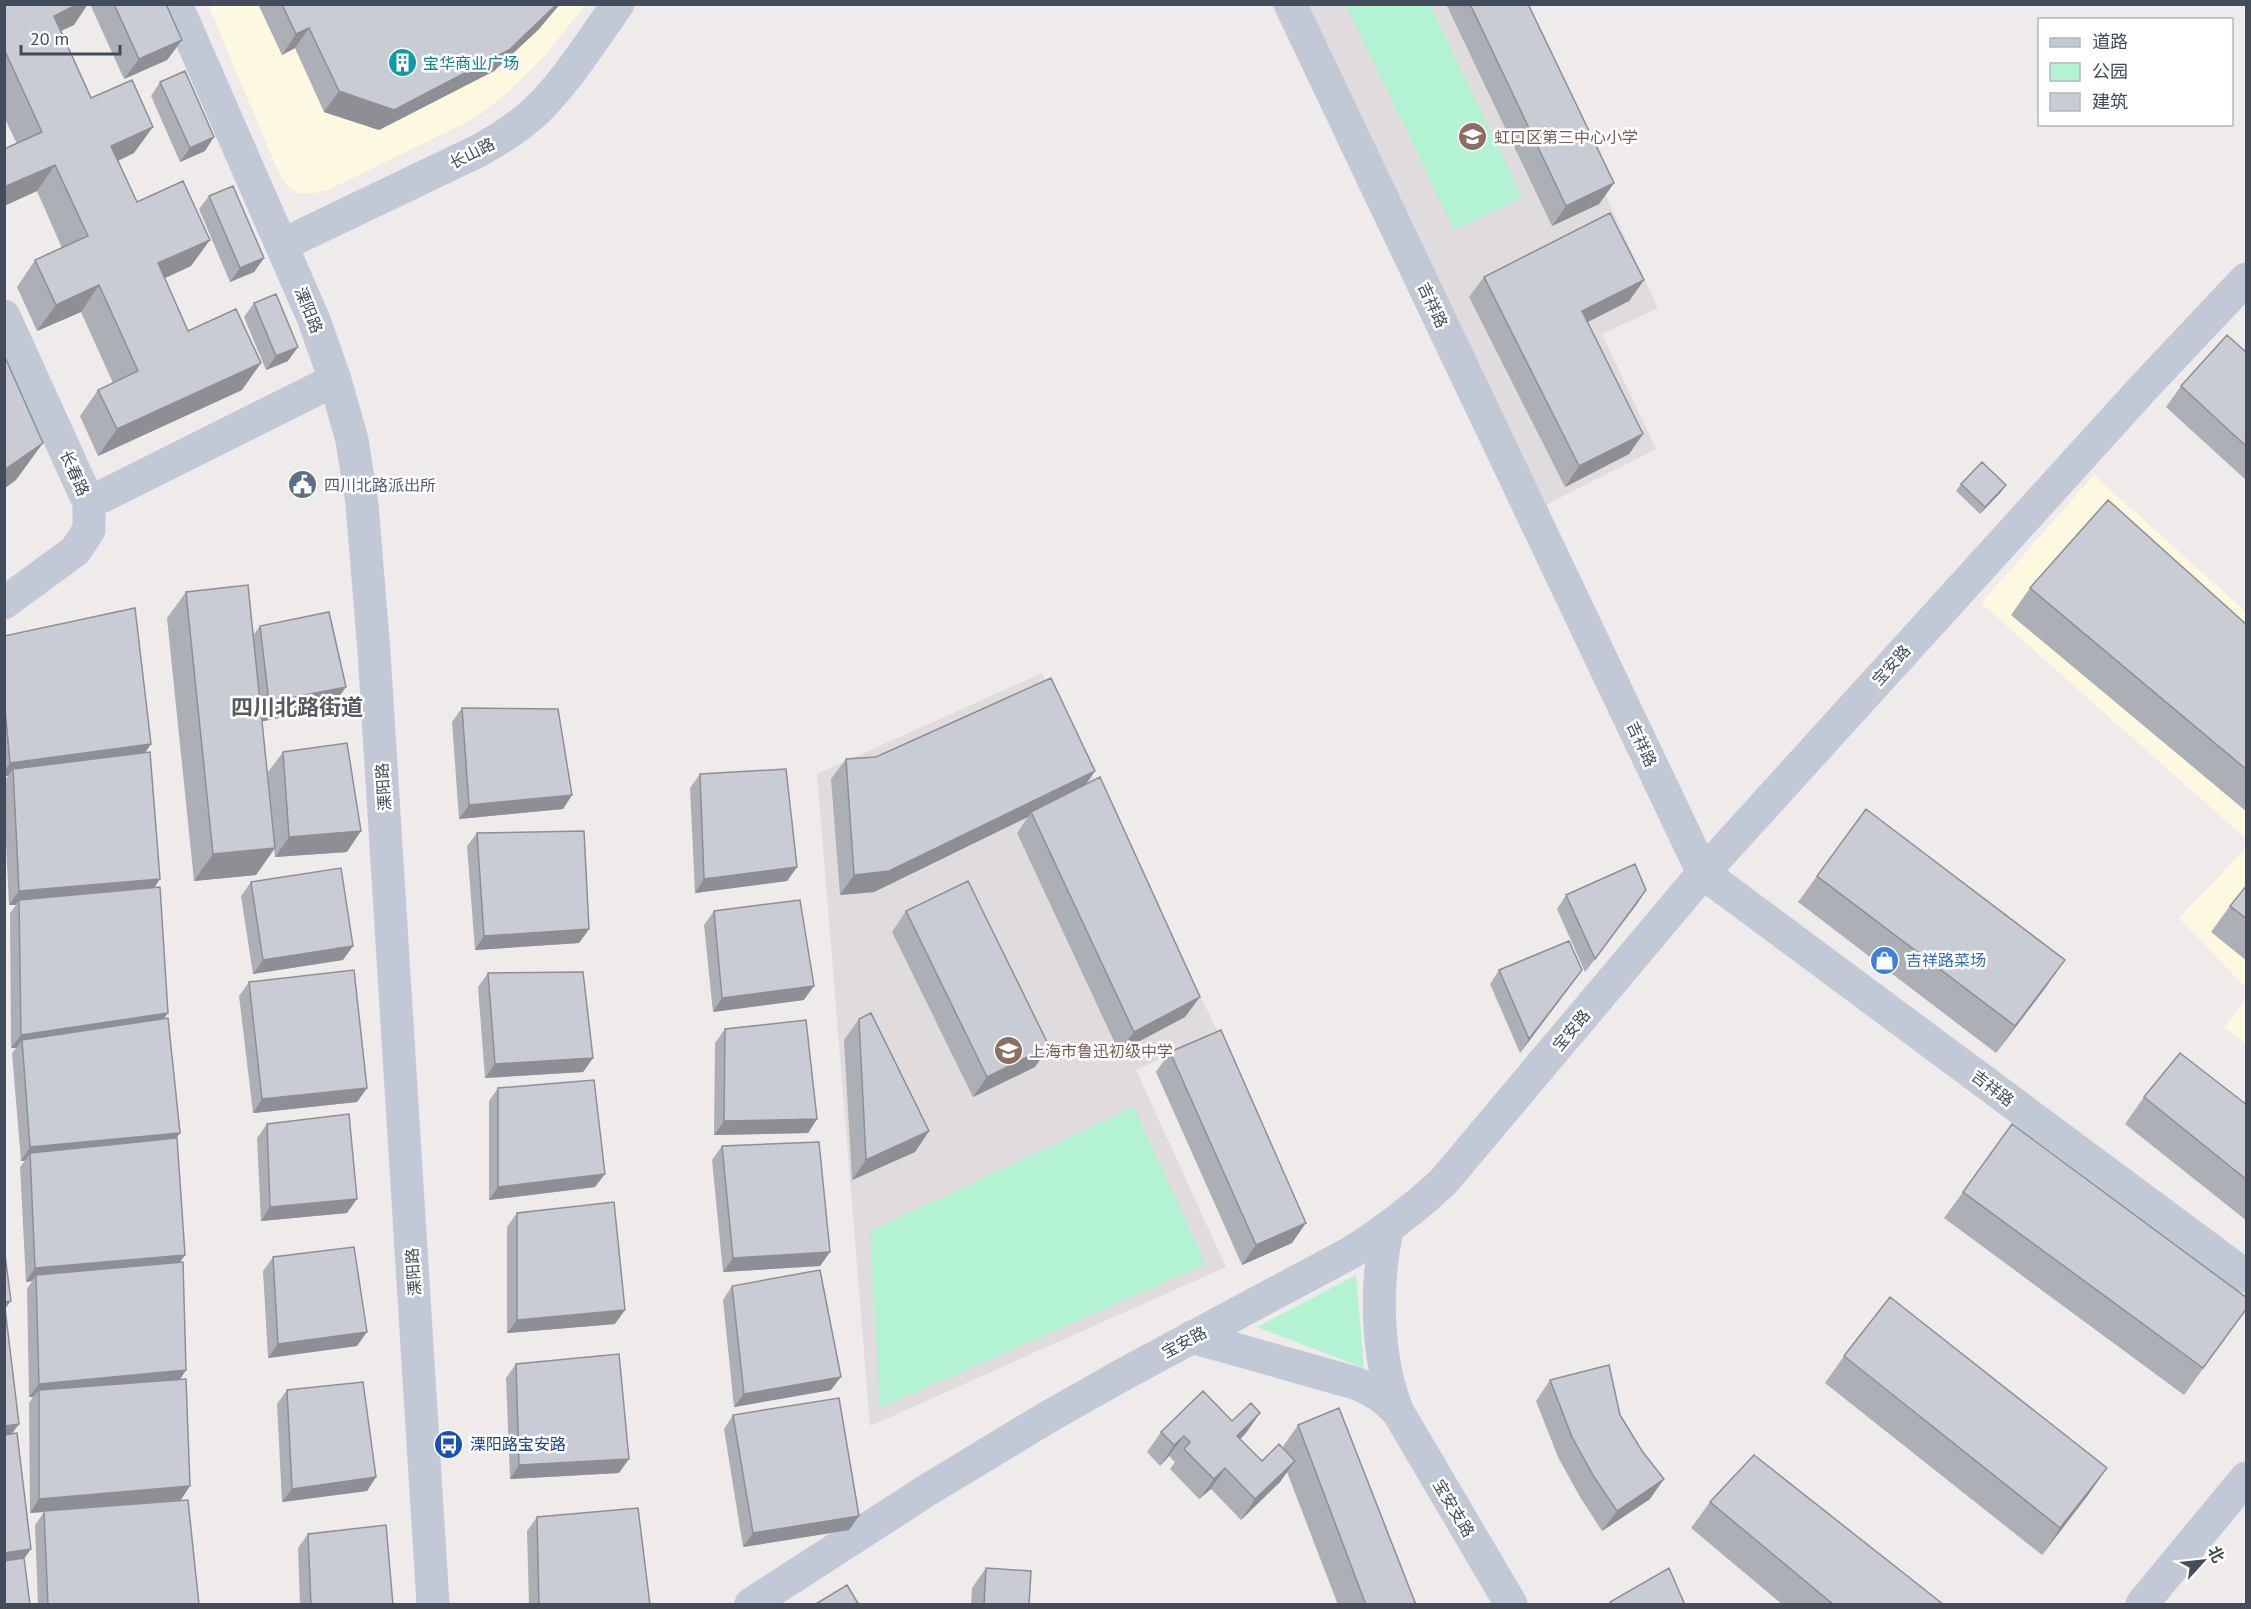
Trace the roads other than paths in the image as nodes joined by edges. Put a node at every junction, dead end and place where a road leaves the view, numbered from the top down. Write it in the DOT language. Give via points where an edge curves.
graph roads {
  1 [pos="177,4"];
  2 [pos="618,4"];
  3 [pos="1290,4"];
  4 [pos="282,245"];
  5 [pos="2247,279"];
  6 [pos="4,316"];
  7 [pos="335,380"];
  8 [pos="89,503"];
  9 [pos="4,603"];
  10 [pos="1703,873"];
  11 [pos="1387,1230"];
  12 [pos="2247,1276"];
  13 [pos="1192,1337"];
  14 [pos="1398,1412"];
  15 [pos="2247,1478"];
  16 [pos="434,1605"];
  17 [pos="751,1605"];
  18 [pos="1511,1605"];
  19 [pos="2142,1605"];
  1 -- 4 [label="street, 溧阳路"];
  2 -- 4 [label="street, 长山路" via="555,90 522,123 478,152"];
  3 -- 10 [label="street, 吉祥路"];
  4 -- 7 [label="street, 溧阳路"];
  5 -- 10 [label="street, 宝安路" via="2145,385"];
  6 -- 8 [label="street, 长春路"];
  7 -- 8 [label="street"];
  7 -- 16 [label="street, 溧阳路" via="359,482 371,618"];
  8 -- 9 [label="street, 长春路" via="89,530 75,551"];
  10 -- 11 [label="street, 宝安路" via="1443,1182"];
  10 -- 12 [label="street, 吉祥路"];
  11 -- 13 [label="street, 宝安路"];
  11 -- 14 [label="street, 宝安支路" via="1379,1282 1384,1366"];
  13 -- 14 [label="street, 宝安支路" via="1355,1383 1385,1398"];
  13 -- 17 [label="street, 宝安路" via="986,1454"];
  14 -- 18 [label="street, 宝安支路"];
  15 -- 19 [label="street"];
}
